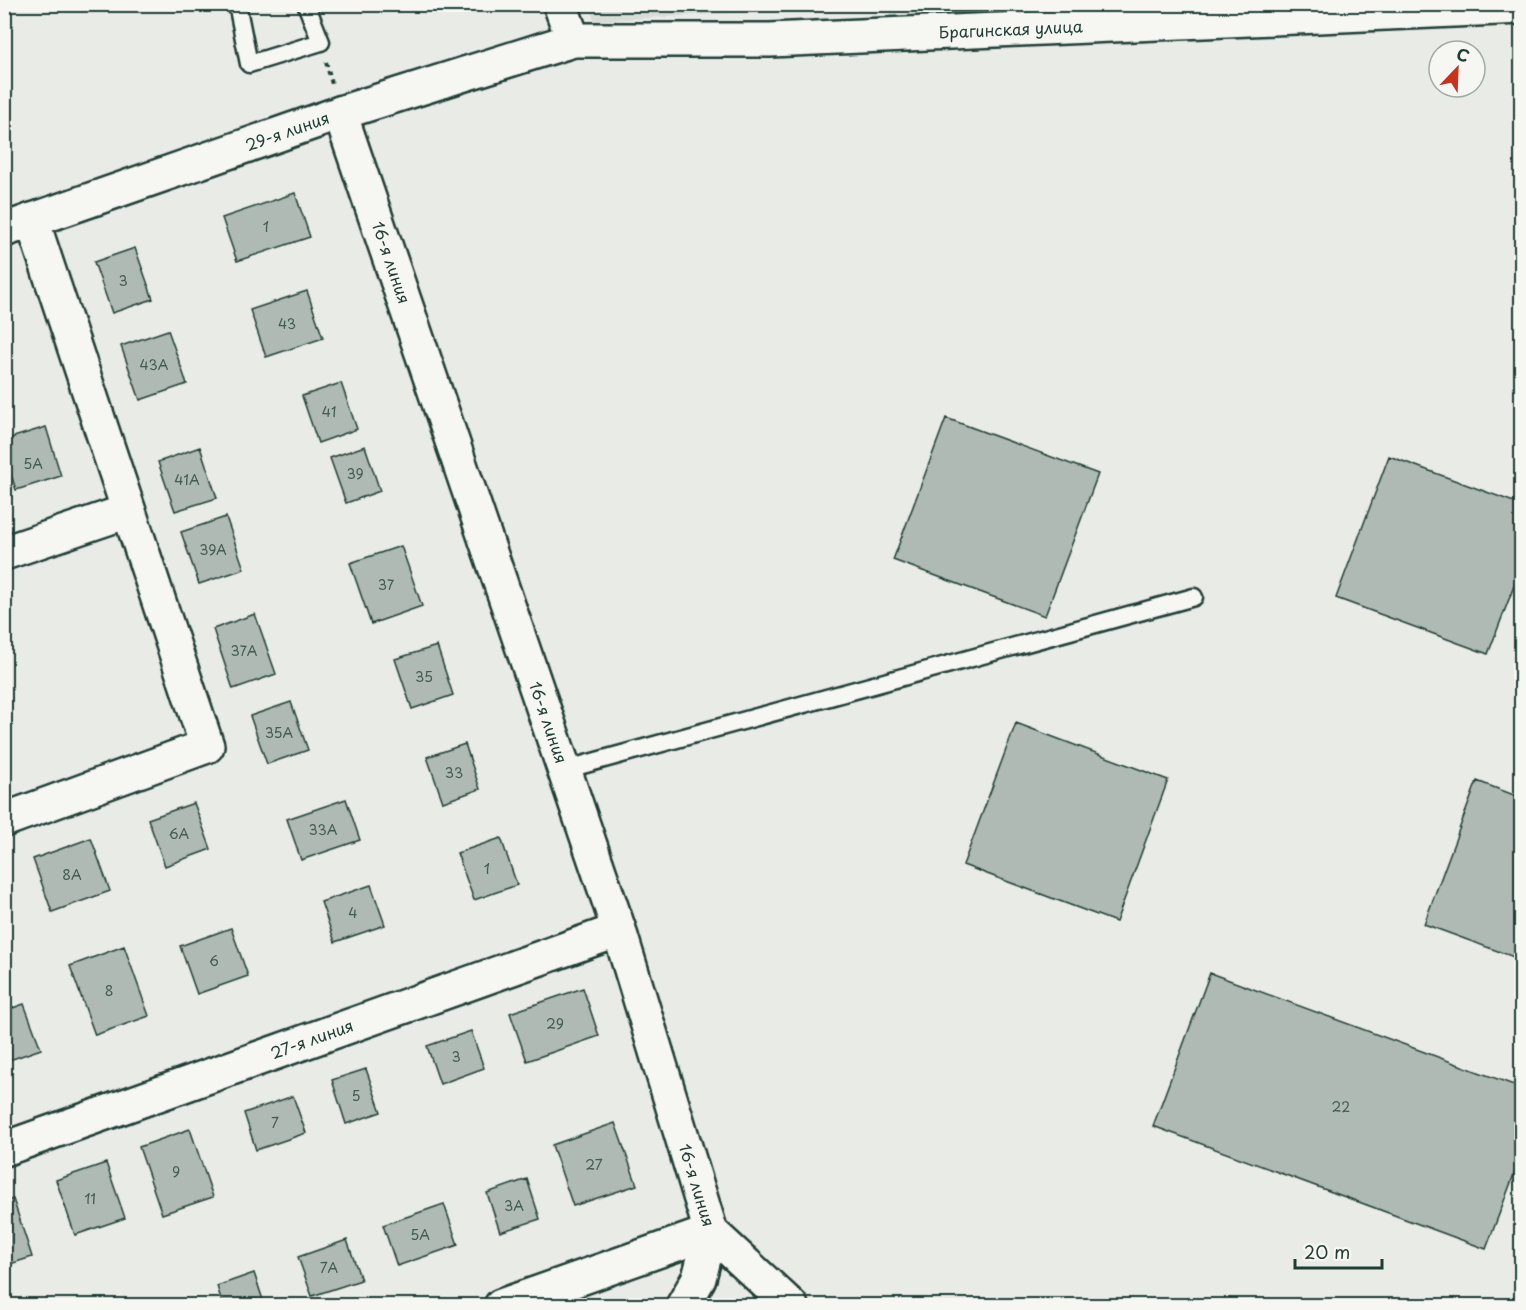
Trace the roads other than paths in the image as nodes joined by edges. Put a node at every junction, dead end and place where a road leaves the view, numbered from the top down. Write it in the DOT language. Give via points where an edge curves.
graph roads {
  1 [pos="237,4"];
  2 [pos="306,4"];
  3 [pos="560,4"];
  4 [pos="1521,7"];
  5 [pos="1352,10"];
  6 [pos="573,40"];
  7 [pos="340,113"];
  8 [pos="18,225"];
  9 [pos="128,511"];
  10 [pos="4,553"];
  11 [pos="1194,597"];
  12 [pos="564,770"];
  13 [pos="4,820"];
  14 [pos="619,930"];
  15 [pos="4,1149"];
  16 [pos="711,1232"];
  17 [pos="501,1305"];
  18 [pos="683,1305"];
  19 [pos="791,1305"];
  1 -- 2 [label="lane" via="249,64 321,42"];
  3 -- 6 [label="street"];
  4 -- 5 [label="street, Брагинская улица"];
  5 -- 6 [label="street, Брагинская улица" via="770,40"];
  6 -- 7 [label="street, 29-я линия"];
  7 -- 8 [label="street, 29-я линия"];
  7 -- 12 [label="street, 16-я линия"];
  8 -- 9 [label="street"];
  9 -- 10 [label="street"];
  9 -- 13 [label="street" via="207,746"];
  11 -- 12 [label="lane"];
  12 -- 14 [label="street, 16-я линия"];
  14 -- 15 [label="street, 27-я линия"];
  14 -- 16 [label="street, 16-я линия"];
  16 -- 17 [label="street"];
  16 -- 18 [label="street" via="699,1278"];
  16 -- 19 [label="street, 16-я линия"];
}
